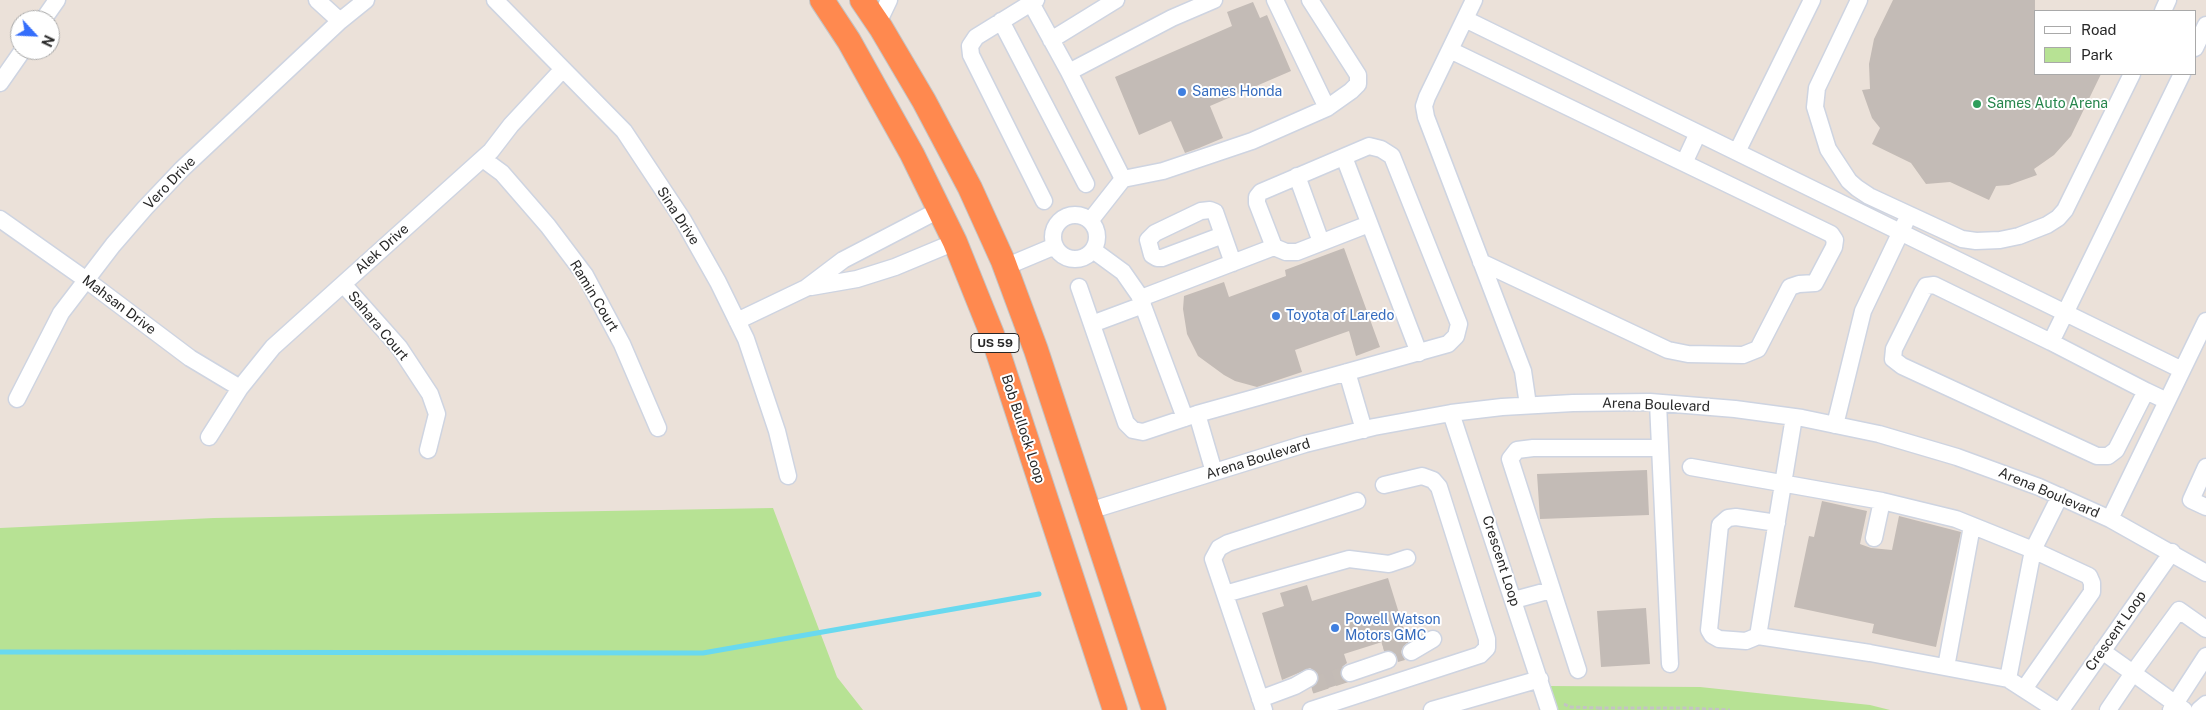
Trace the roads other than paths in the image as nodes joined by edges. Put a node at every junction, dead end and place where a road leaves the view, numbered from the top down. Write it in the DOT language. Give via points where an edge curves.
graph roads {
  1 [pos="318,0"];
  2 [pos="366,0"];
  3 [pos="495,0"];
  4 [pos="822,0"];
  5 [pos="862,0"];
  6 [pos="888,0"];
  7 [pos="1116,0"];
  8 [pos="1214,0"];
  9 [pos="1276,0"];
  10 [pos="1310,0"];
  11 [pos="1474,0"];
  12 [pos="1812,0"];
  13 [pos="1859,0"];
  14 [pos="1034,1"];
  15 [pos="1465,19"];
  16 [pos="340,21"];
  17 [pos="1001,21"];
  18 [pos="878,23"];
  19 [pos="2206,25"];
  20 [pos="1051,40"];
  21 [pos="2196,46"];
  22 [pos="1450,50"];
  23 [pos="15,60"];
  24 [pos="563,69"];
  25 [pos="1069,72"];
  26 [pos="2132,75"];
  27 [pos="2182,75"];
  28 [pos="0,83"];
  29 [pos="1327,108"];
  30 [pos="1698,133"];
  31 [pos="1737,152"];
  32 [pos="1344,157"];
  33 [pos="483,158"];
  34 [pos="1684,163"];
  35 [pos="1298,176"];
  36 [pos="1124,179"];
  37 [pos="1086,184"];
  38 [pos="1044,201"];
  39 [pos="939,210"];
  40 [pos="1909,214"];
  41 [pos="0,219"];
  42 [pos="1090,221"];
  43 [pos="1370,224"];
  44 [pos="1900,232"];
  45 [pos="1223,235"];
  46 [pos="955,242"];
  47 [pos="1321,242"];
  48 [pos="1055,246"];
  49 [pos="1274,247"];
  50 [pos="1093,250"];
  51 [pos="1481,262"];
  52 [pos="1234,263"];
  53 [pos="1005,267"];
  54 [pos="85,280"];
  55 [pos="344,284"];
  56 [pos="1079,287"];
  57 [pos="806,288"];
  58 [pos="1142,302"];
  59 [pos="2066,313"];
  60 [pos="2206,321"];
  61 [pos="738,322"];
  62 [pos="1092,324"];
  63 [pos="2051,342"];
  64 [pos="1419,353"];
  65 [pos="2182,370"];
  66 [pos="1347,372"];
  67 [pos="240,388"];
  68 [pos="2146,391"];
  69 [pos="17,399"];
  70 [pos="2167,401"];
  71 [pos="1658,403"];
  72 [pos="1528,406"];
  73 [pos="1452,413"];
  74 [pos="1191,416"];
  75 [pos="1794,417"];
  76 [pos="1834,425"];
  77 [pos="658,428"];
  78 [pos="1364,430"];
  79 [pos="209,437"];
  80 [pos="1659,448"];
  81 [pos="428,450"];
  82 [pos="1691,467"];
  83 [pos="2206,467"];
  84 [pos="1214,472"];
  85 [pos="788,476"];
  86 [pos="1783,482"];
  87 [pos="1384,485"];
  88 [pos="2060,496"];
  89 [pos="1357,501"];
  90 [pos="1882,501"];
  91 [pos="2206,507"];
  92 [pos="1089,511"];
  93 [pos="2110,519"];
  94 [pos="1777,523"];
  95 [pos="1972,526"];
  96 [pos="1874,538"];
  97 [pos="2033,550"];
  98 [pos="2172,552"];
  99 [pos="1407,558"];
  100 [pos="2206,573"];
  101 [pos="1551,590"];
  102 [pos="1225,594"];
  103 [pos="1514,600"];
  104 [pos="2206,629"];
  105 [pos="1758,636"];
  106 [pos="1429,640"];
  107 [pos="1409,647"];
  108 [pos="2102,651"];
  109 [pos="1386,655"];
  110 [pos="2206,656"];
  111 [pos="1670,664"];
  112 [pos="1946,667"];
  113 [pos="1349,669"];
  114 [pos="1578,670"];
  115 [pos="2133,672"];
  116 [pos="2008,679"];
  117 [pos="1305,684"];
  118 [pos="1542,687"];
  119 [pos="2024,689"];
  120 [pos="1262,704"];
  121 [pos="2206,704"];
  122 [pos="2177,708"];
  123 [pos="1115,710"];
  124 [pos="1154,710"];
  125 [pos="1312,710"];
  126 [pos="1432,710"];
  127 [pos="1549,710"];
  128 [pos="2056,710"];
  129 [pos="2061,710"];
  130 [pos="2108,710"];
  131 [pos="2198,710"];
  1 -- 16 [label="street"];
  2 -- 16 [label="street, Vero Drive"];
  3 -- 24 [label="street, Sina Drive"];
  4 -- 39 [label="highway, Bob Bullock Loop / US 59" via="849,41 912,154"];
  5 -- 18 [label="highway, US 59"];
  6 -- 18 [label="street"];
  7 -- 20 [label="street"];
  8 -- 25 [label="street" via="1172,18"];
  9 -- 29 [label="street"];
  10 -- 29 [label="street" via="1358,75 1355,88"];
  11 -- 15 [label="street"];
  12 -- 31 [label="street"];
  13 -- 40 [label="street" via="1816,88 1815,107 1828,149 1849,181 1869,196"];
  14 -- 17 [label="street"];
  14 -- 20 [label="street"];
  15 -- 22 [label="street"];
  15 -- 30 [label="street"];
  16 -- 54 [label="street, Vero Drive" via="182,169 132,222"];
  17 -- 37 [label="street"];
  17 -- 38 [label="street" via="976,36 970,46 971,55"];
  18 -- 53 [label="highway, US 59" via="961,171"];
  19 -- 21 [label="street"];
  20 -- 25 [label="street"];
  22 -- 34 [label="street"];
  22 -- 51 [label="street" via="1424,106"];
  23 -- 28 [label="street"];
  24 -- 33 [label="street, Alek Drive"];
  24 -- 61 [label="street, Sina Drive" via="624,131 683,220"];
  25 -- 36 [label="street"];
  26 -- 40 [label="street" via="2065,210 2047,225 2019,236 1976,241 1957,237"];
  27 -- 59 [label="street"];
  29 -- 36 [label="street" via="1252,141"];
  30 -- 31 [label="street"];
  30 -- 34 [label="street"];
  31 -- 44 [label="street"];
  32 -- 35 [label="street"];
  32 -- 43 [label="street"];
  32 -- 64 [label="street" via="1369,146 1392,156 1459,324 1456,336 1448,344"];
  33 -- 55 [label="street, Alek Drive"];
  33 -- 77 [label="street, Ramin Court" via="502,173 585,275 622,344"];
  34 -- 51 [label="street" via="1831,234 1835,240 1815,283 1790,287 1758,349 1743,355 1688,354 1668,350"];
  35 -- 47 [label="street"];
  35 -- 49 [label="street" via="1261,192 1257,197"];
  36 -- 42 [label="street"];
  39 -- 46 [label="highway, Bob Bullock Loop / US 59"];
  39 -- 57 [label="street" via="843,260"];
  40 -- 44 [label="street"];
  41 -- 54 [label="street, Mahsan Drive"];
  42 -- 48 [label="street" via="1074,215 1061,221 1054,232"];
  42 -- 50 [label="street" via="1097,232"];
  43 -- 47 [label="street"];
  43 -- 64 [label="street"];
  44 -- 59 [label="street"];
  44 -- 76 [label="street" via="1863,311"];
  45 -- 52 [label="street"];
  46 -- 57 [label="street" via="858,279"];
  46 -- 123 [label="highway, Bob Bullock Loop / US 59" via="992,334"];
  47 -- 49 [label="street" via="1297,252"];
  48 -- 50 [label="street" via="1064,256 1071,258 1084,257"];
  48 -- 53 [label="street"];
  49 -- 52 [label="street"];
  50 -- 58 [label="street" via="1123,272"];
  51 -- 72 [label="street" via="1523,371"];
  52 -- 58 [label="street"];
  53 -- 92 [label="highway, US 59"];
  54 -- 67 [label="street, Mahsan Drive" via="190,358"];
  54 -- 69 [label="street, Vero Drive" via="61,312"];
  55 -- 67 [label="street, Alek Drive" via="273,347"];
  55 -- 81 [label="street, Sahara Court" via="399,347 430,394 437,414"];
  56 -- 62 [label="street"];
  57 -- 61 [label="street"];
  58 -- 62 [label="street"];
  58 -- 74 [label="street"];
  59 -- 63 [label="street"];
  59 -- 65 [label="street"];
  60 -- 65 [label="street"];
  61 -- 85 [label="street, Sina Drive" via="777,431"];
  62 -- 74 [label="street" via="1126,423 1133,430 1143,432"];
  63 -- 68 [label="street"];
  63 -- 68 [label="street" via="1934,286 1926,286 1894,349 1893,359 2096,456 2108,456 2116,450"];
  64 -- 66 [label="street"];
  65 -- 70 [label="street"];
  66 -- 74 [label="street"];
  66 -- 78 [label="street"];
  67 -- 79 [label="street, Alek Drive"];
  68 -- 70 [label="street"];
  70 -- 93 [label="street"];
  71 -- 72 [label="street, Arena Boulevard"];
  71 -- 75 [label="street, Arena Boulevard"];
  71 -- 80 [label="street"];
  72 -- 73 [label="street, Arena Boulevard"];
  73 -- 78 [label="street, Arena Boulevard"];
  73 -- 103 [label="street, Crescent Loop"];
  74 -- 84 [label="street"];
  75 -- 76 [label="street, Arena Boulevard"];
  75 -- 86 [label="street"];
  76 -- 88 [label="street, Arena Boulevard" via="1880,434 1958,457"];
  78 -- 84 [label="street, Arena Boulevard"];
  80 -- 101 [label="street" via="1532,448 1517,450 1510,459"];
  80 -- 111 [label="street"];
  82 -- 86 [label="street"];
  83 -- 91 [label="street" via="2191,500"];
  84 -- 92 [label="street, Arena Boulevard"];
  86 -- 90 [label="street"];
  86 -- 94 [label="street"];
  87 -- 125 [label="street" via="1422,476 1439,487 1487,639 1487,648 1480,655"];
  88 -- 93 [label="street, Arena Boulevard"];
  88 -- 97 [label="street"];
  89 -- 102 [label="street" via="1219,548 1213,558"];
  90 -- 95 [label="street"];
  90 -- 96 [label="street"];
  92 -- 124 [label="highway, US 59"];
  93 -- 98 [label="street, Arena Boulevard"];
  94 -- 105 [label="street"];
  94 -- 105 [label="street" via="1736,517 1728,518 1720,525 1709,630 1712,636 1719,638 1746,641"];
  95 -- 97 [label="street"];
  95 -- 112 [label="street"];
  97 -- 116 [label="street"];
  97 -- 119 [label="street" via="2089,576 2092,592"];
  98 -- 100 [label="street, Arena Boulevard"];
  98 -- 108 [label="street, Crescent Loop"];
  99 -- 102 [label="street" via="1389,564 1350,559"];
  101 -- 103 [label="street"];
  101 -- 114 [label="street"];
  102 -- 120 [label="street"];
  103 -- 118 [label="street, Crescent Loop"];
  104 -- 115 [label="street" via="2179,610"];
  105 -- 112 [label="street"];
  106 -- 107 [label="street"];
  108 -- 115 [label="street"];
  108 -- 129 [label="street, Crescent Loop"];
  109 -- 113 [label="street"];
  110 -- 122 [label="street"];
  112 -- 116 [label="street"];
  115 -- 122 [label="street"];
  115 -- 130 [label="street"];
  116 -- 119 [label="street"];
  117 -- 120 [label="street"];
  118 -- 126 [label="street"];
  118 -- 127 [label="street, Crescent Loop"];
  119 -- 128 [label="street"];
  121 -- 131 [label="street"];
}
